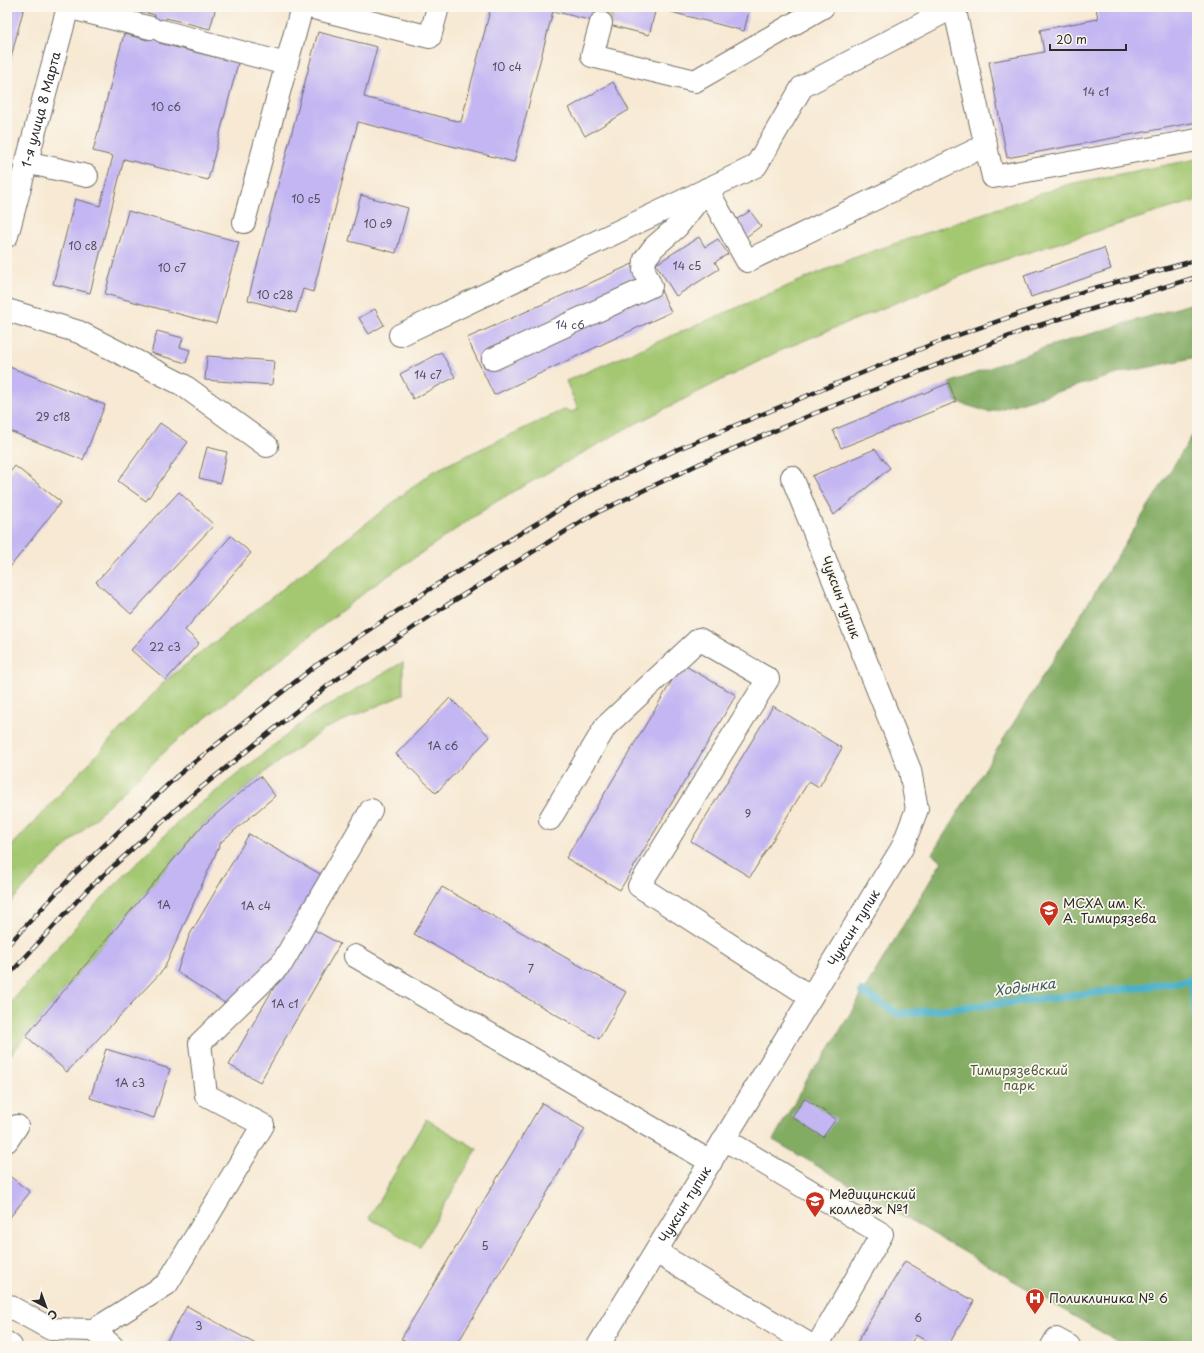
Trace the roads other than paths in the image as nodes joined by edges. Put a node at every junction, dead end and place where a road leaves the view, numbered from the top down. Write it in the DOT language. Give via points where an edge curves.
graph roads {
  1 [pos="67,7"];
  2 [pos="302,7"];
  3 [pos="310,7"];
  4 [pos="438,7"];
  5 [pos="823,7"];
  6 [pos="954,7"];
  7 [pos="601,23"];
  8 [pos="286,64"];
  9 [pos="1197,140"];
  10 [pos="986,145"];
  11 [pos="26,162"];
  12 [pos="87,176"];
  13 [pos="707,189"];
  14 [pos="244,222"];
  15 [pos="7,236"];
  16 [pos="7,310"];
  17 [pos="400,335"];
  18 [pos="493,359"];
  19 [pos="267,446"];
  20 [pos="792,476"];
  21 [pos="371,810"];
  22 [pos="550,819"];
  23 [pos="356,956"];
  24 [pos="811,997"];
  25 [pos="724,1140"];
  26 [pos="711,1162"];
  27 [pos="656,1252"];
  28 [pos="7,1305"];
  29 [pos="94,1330"];
  30 [pos="7,1343"];
  31 [pos="11,1346"];
  32 [pos="112,1346"];
  33 [pos="598,1346"];
  34 [pos="812,1346"];
  35 [pos="818,1346"];
  36 [pos="1052,1346"];
  37 [pos="1069,1346"];
  1 -- 8 [label="street"];
  1 -- 11 [label="street, 1-я улица 8 Марта"];
  2 -- 8 [label="street"];
  3 -- 4 [label="street" via="430,37"];
  5 -- 7 [label="street" via="695,81 592,56"];
  6 -- 10 [label="street"];
  6 -- 13 [label="street" via="802,87 756,166"];
  8 -- 14 [label="street"];
  9 -- 10 [label="street" via="993,177"];
  10 -- 13 [label="street" via="747,261"];
  11 -- 12 [label="street"];
  11 -- 15 [label="street, 1-я улица 8 Марта"];
  13 -- 17 [label="street"];
  13 -- 18 [label="street" via="677,227 654,247 645,259 644,270 651,286"];
  16 -- 19 [label="street" via="79,332 176,381"];
  20 -- 24 [label="street, Чуксин тупик" via="910,770 917,809 902,848"];
  21 -- 29 [label="street" via="282,963 200,1043 206,1095 263,1125 167,1284"];
  22 -- 24 [label="street" via="606,726 699,639 768,679 639,886"];
  23 -- 26 [label="street"];
  24 -- 25 [label="street, Чуксин тупик"];
  25 -- 26 [label="street, Чуксин тупик"];
  25 -- 35 [label="street" via="882,1234"];
  26 -- 27 [label="street, Чуксин тупик"];
  27 -- 33 [label="street, Чуксин тупик"];
  27 -- 34 [label="street"];
  28 -- 29 [label="street" via="51,1329"];
  29 -- 32 [label="street"];
  30 -- 31 [label="street"];
  36 -- 37 [label="street" via="1056,1339"];
}
